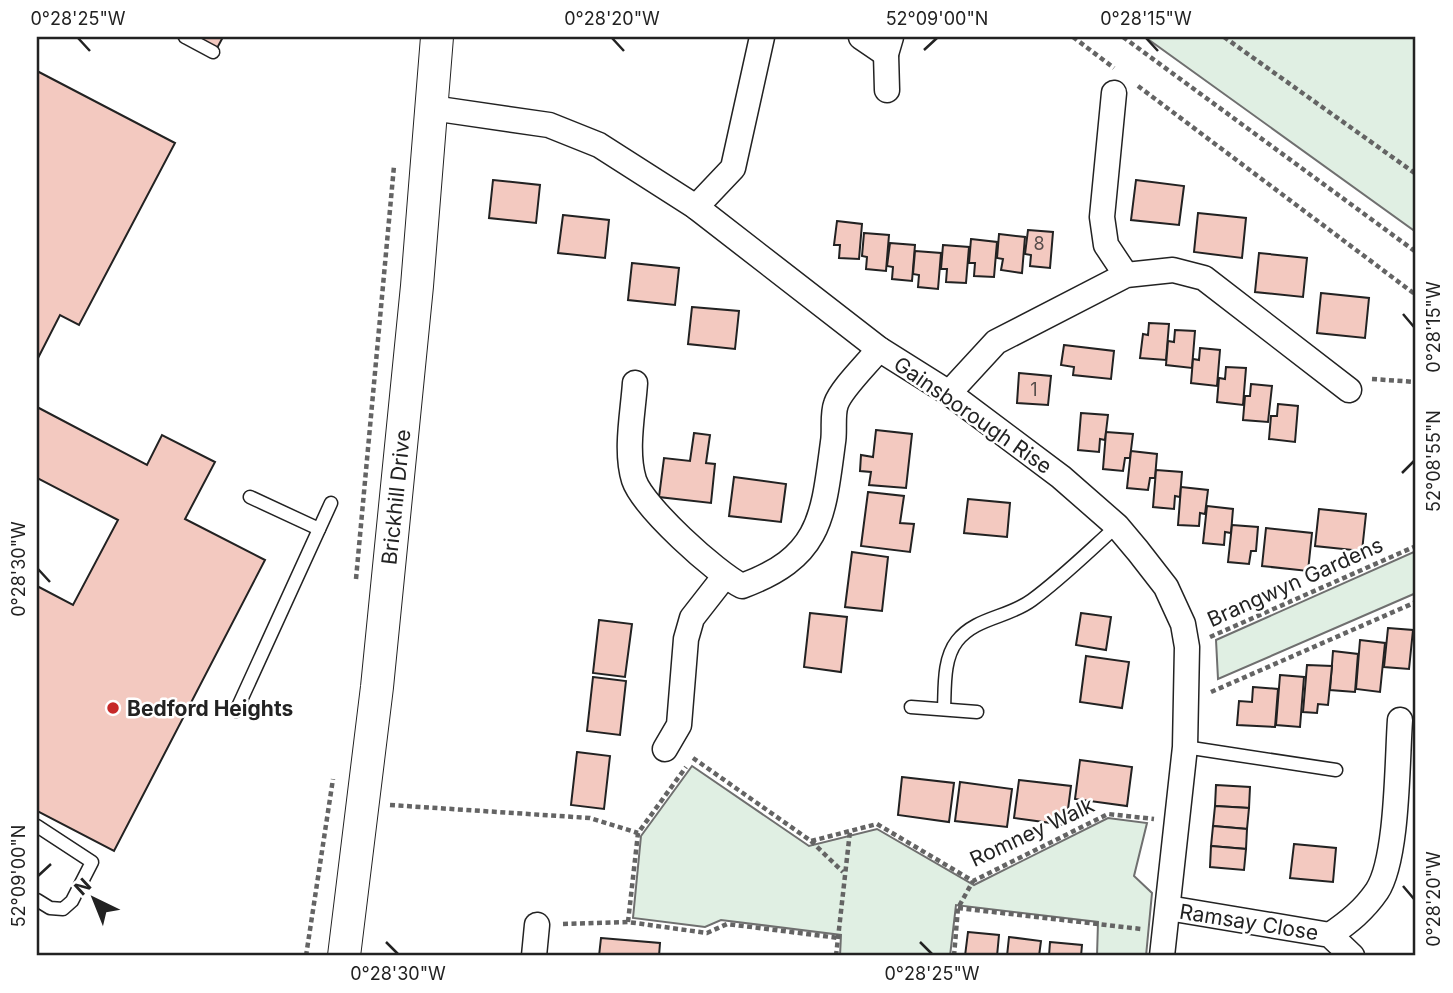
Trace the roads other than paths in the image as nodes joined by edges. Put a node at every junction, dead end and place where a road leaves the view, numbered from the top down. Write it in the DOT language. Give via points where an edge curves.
graph roads {
  1 [pos="185,37"];
  2 [pos="437,37"];
  3 [pos="762,37"];
  4 [pos="861,37"];
  5 [pos="889,45"];
  6 [pos="213,52"];
  7 [pos="1121,82"];
  8 [pos="887,90"];
  9 [pos="432,108"];
  10 [pos="696,207"];
  11 [pos="1126,275"];
  12 [pos="879,349"];
  13 [pos="635,383"];
  14 [pos="1349,390"];
  15 [pos="949,393"];
  16 [pos="250,497"];
  17 [pos="331,503"];
  18 [pos="1116,526"];
  19 [pos="319,529"];
  20 [pos="724,577"];
  21 [pos="911,707"];
  22 [pos="943,709"];
  23 [pos="236,711"];
  24 [pos="976,712"];
  25 [pos="1401,720"];
  26 [pos="1185,747"];
  27 [pos="665,749"];
  28 [pos="1336,770"];
  29 [pos="37,826"];
  30 [pos="37,900"];
  31 [pos="1166,920"];
  32 [pos="537,925"];
  33 [pos="1331,935"];
  34 [pos="344,956"];
  35 [pos="534,956"];
  36 [pos="1162,956"];
  37 [pos="1352,956"];
  1 -- 6 [label="lane"];
  2 -- 9 [label="street, Brickhill Drive"];
  3 -- 10 [label="street" via="733,168"];
  4 -- 5 [label="street"];
  5 -- 8 [label="street"];
  7 -- 11 [label="street" via="1121,123 1102,217 1105,245"];
  9 -- 10 [label="street, Gainsborough Rise" via="549,125 599,145"];
  9 -- 34 [label="street, Brickhill Drive" via="379,674"];
  10 -- 12 [label="street, Gainsborough Rise"];
  11 -- 14 [label="street" via="1173,270 1204,278"];
  11 -- 15 [label="street" via="996,342"];
  12 -- 15 [label="street, Gainsborough Rise"];
  12 -- 20 [label="street" via="836,404 818,526 801,550 774,574 742,586"];
  13 -- 20 [label="street" via="630,450 634,481 667,524"];
  15 -- 18 [label="street, Gainsborough Rise" via="1061,477"];
  16 -- 19 [label="lane"];
  17 -- 19 [label="lane"];
  18 -- 22 [label="lane" via="1030,601 970,628 949,658"];
  18 -- 26 [label="street, Gainsborough Rise" via="1166,587 1183,624 1188,702"];
  19 -- 23 [label="lane"];
  20 -- 27 [label="street" via="692,618 679,725"];
  21 -- 22 [label="lane"];
  22 -- 24 [label="lane"];
  25 -- 33 [label="street, Ramsay Close" via="1390,848 1379,888 1356,918"];
  26 -- 28 [label="lane"];
  26 -- 31 [label="street, Gainsborough Rise"];
  29 -- 30 [label="lane" via="92,862 63,909"];
  31 -- 33 [label="street, Ramsay Close"];
  31 -- 36 [label="street, Gainsborough Rise"];
  32 -- 35 [label="street"];
  33 -- 37 [label="street, Ramsay Close"];
}
